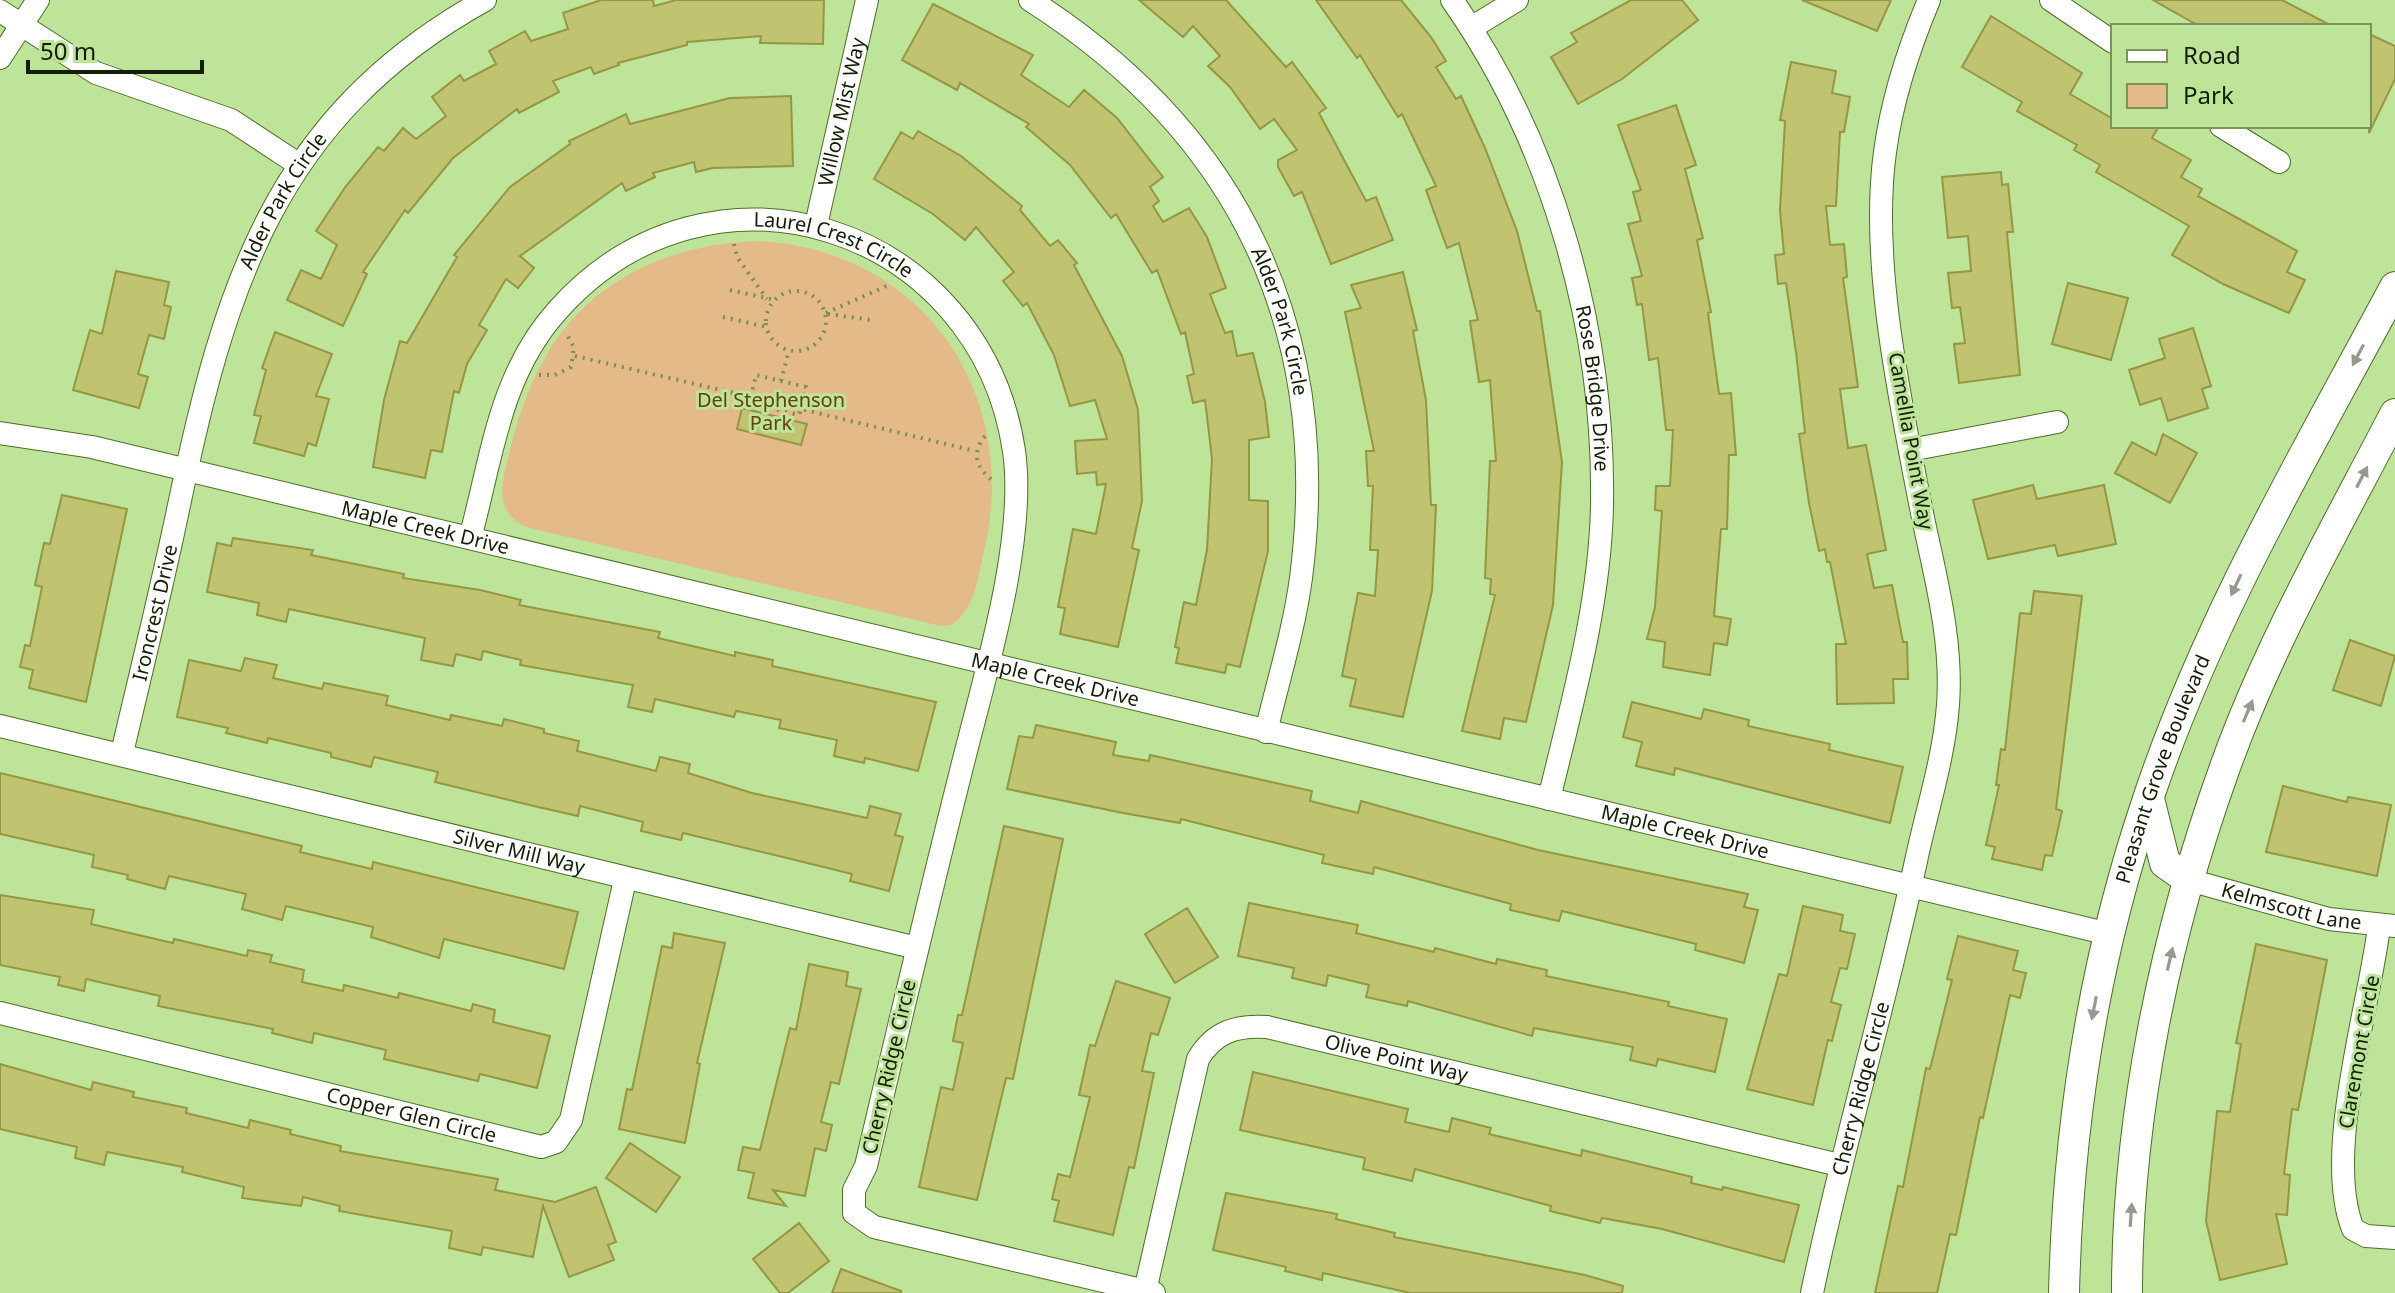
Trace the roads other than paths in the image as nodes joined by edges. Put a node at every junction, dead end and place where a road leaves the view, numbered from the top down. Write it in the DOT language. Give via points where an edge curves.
graph roads {
  1 [pos="38,0"];
  2 [pos="485,0"];
  3 [pos="867,0"];
  4 [pos="1030,0"];
  5 [pos="1452,0"];
  6 [pos="1517,0"];
  7 [pos="1929,0"];
  8 [pos="2051,0"];
  9 [pos="0,11"];
  10 [pos="21,24"];
  11 [pos="1471,28"];
  12 [pos="2111,41"];
  13 [pos="0,58"];
  14 [pos="2224,128"];
  15 [pos="2279,162"];
  16 [pos="298,164"];
  17 [pos="816,225"];
  18 [pos="2395,287"];
  19 [pos="2395,414"];
  20 [pos="2057,422"];
  21 [pos="0,433"];
  22 [pos="1910,450"];
  23 [pos="186,472"];
  24 [pos="470,538"];
  25 [pos="988,663"];
  26 [pos="0,726"];
  27 [pos="1266,732"];
  28 [pos="122,753"];
  29 [pos="2148,797"];
  30 [pos="1549,799"];
  31 [pos="625,880"];
  32 [pos="2189,880"];
  33 [pos="1911,885"];
  34 [pos="2387,926"];
  35 [pos="2109,934"];
  36 [pos="917,948"];
  37 [pos="0,1013"];
  38 [pos="1839,1165"];
  39 [pos="2395,1238"];
  40 [pos="1149,1292"];
  41 [pos="1812,1293"];
  42 [pos="2064,1293"];
  43 [pos="2127,1293"];
  1 -- 10 [label="street"];
  2 -- 16 [label="street, Alder Park Circle" via="381,75"];
  3 -- 17 [label="street, Willow Mist Way"];
  4 -- 27 [label="street, Alder Park Circle" via="1106,54 1178,125 1211,164 1275,289 1300,390 1308,482 1301,580"];
  5 -- 11 [label="street, Rose Bridge Drive"];
  6 -- 11 [label="street"];
  7 -- 22 [label="street, Camellia Point Way" via="1897,88 1882,184 1886,274"];
  8 -- 12 [label="street"];
  9 -- 10 [label="street"];
  10 -- 13 [label="street"];
  10 -- 16 [label="street" via="96,73 231,120"];
  11 -- 30 [label="street, Rose Bridge Drive" via="1520,121 1554,208 1580,300 1597,400 1602,506 1598,549 1575,690"];
  14 -- 15 [label="street"];
  16 -- 23 [label="street, Alder Park Circle" via="245,264 214,355"];
  17 -- 24 [label="street, Laurel Crest Circle" via="729,222 666,235 600,270 554,314 516,374 491,443"];
  17 -- 25 [label="street, Laurel Crest Circle" via="913,274 954,312 995,378 1014,454 1013,536"];
  18 -- 29 [label="main road, Pleasant Grove Boulevard, one-way" via="2246,565"];
  32 -- 19 [label="main road, one-way" via="2224,769 2256,692"];
  20 -- 22 [label="street"];
  21 -- 23 [label="street, Maple Creek Drive" via="92,447"];
  22 -- 33 [label="street, Camellia Point Way" via="1941,602 1949,674 1945,734"];
  23 -- 24 [label="street, Maple Creek Drive"];
  23 -- 28 [label="street, Ironcrest Drive"];
  24 -- 25 [label="street, Maple Creek Drive"];
  25 -- 27 [label="street, Maple Creek Drive"];
  25 -- 36 [label="street, Cherry Ridge Circle"];
  26 -- 28 [label="street"];
  27 -- 30 [label="street, Maple Creek Drive"];
  28 -- 31 [label="street, Silver Mill Way"];
  29 -- 32 [label="main road" via="2165,863"];
  29 -- 35 [label="main road, Pleasant Grove Boulevard"];
  30 -- 33 [label="street, Maple Creek Drive"];
  31 -- 36 [label="street, Silver Mill Way"];
  31 -- 37 [label="street, Copper Glen Circle" via="571,1120 556,1142 541,1147"];
  32 -- 34 [label="street, Kelmscott Lane" via="2329,919"];
  43 -- 32 [label="main road, one-way" via="2135,1152"];
  33 -- 35 [label="street, Maple Creek Drive"];
  33 -- 38 [label="street, Cherry Ridge Circle"];
  34 -- 39 [label="street, Claremont Circle" via="2344,1135 2346,1205 2353,1229 2366,1236"];
  35 -- 42 [label="main road, Pleasant Grove Boulevard, one-way" via="2078,1104"];
  36 -- 40 [label="street, Cherry Ridge Circle" via="866,1166 854,1190 854,1213 874,1227"];
  38 -- 40 [label="street, Olive Point Way" via="1248,1025 1216,1036 1198,1059"];
  38 -- 41 [label="street, Cherry Ridge Circle"];
}
